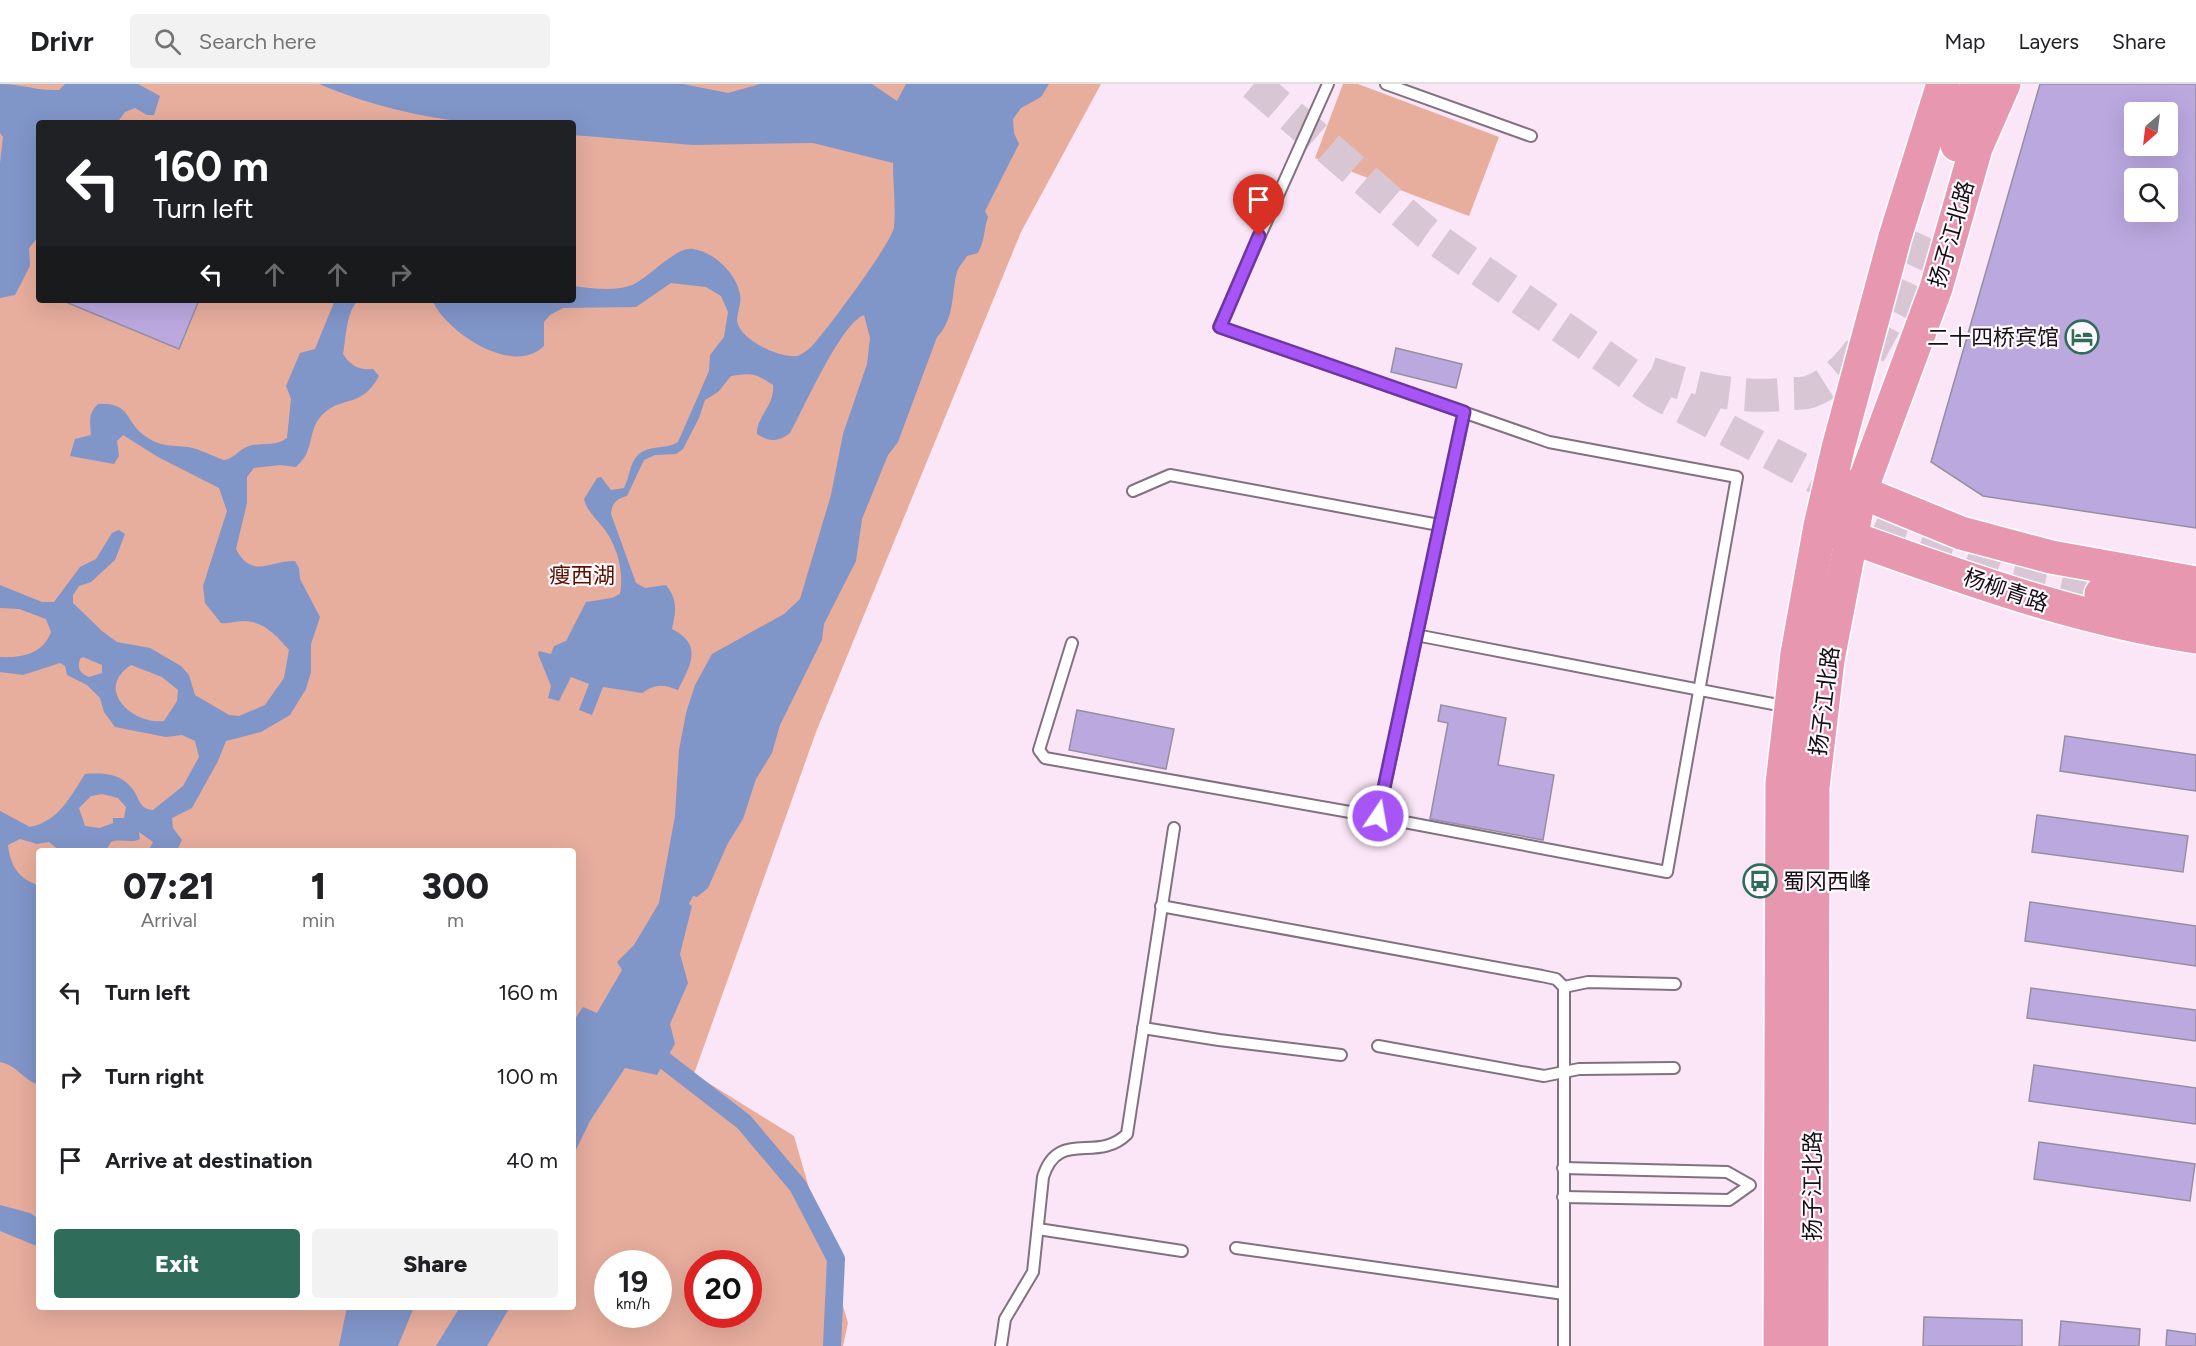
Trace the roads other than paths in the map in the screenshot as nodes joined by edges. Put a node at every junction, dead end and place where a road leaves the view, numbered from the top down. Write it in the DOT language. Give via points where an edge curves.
graph roads {
  1 [pos="1328,84"];
  2 [pos="1386,84"];
  3 [pos="1943,84"];
  4 [pos="1977,84"];
  5 [pos="2004,84"];
  6 [pos="1531,136"];
  7 [pos="1929,233"];
  8 [pos="1464,412"];
  9 [pos="1831,480"];
  10 [pos="1133,491"];
  11 [pos="1860,493"];
  12 [pos="1439,525"];
  13 [pos="1835,531"];
  14 [pos="2196,583"];
  15 [pos="2101,594"];
  16 [pos="2196,607"];
  17 [pos="1416,635"];
  18 [pos="2196,637"];
  19 [pos="1072,643"];
  20 [pos="1700,692"];
  21 [pos="1791,708"];
  22 [pos="1378,816"];
  23 [pos="1174,828"];
  24 [pos="1161,906"];
  25 [pos="1675,984"];
  26 [pos="1564,987"];
  27 [pos="1143,1028"];
  28 [pos="1378,1046"];
  29 [pos="1341,1054"];
  30 [pos="1674,1068"];
  31 [pos="1563,1074"];
  32 [pos="1563,1168"];
  33 [pos="1563,1197"];
  34 [pos="1038,1229"];
  35 [pos="1236,1248"];
  36 [pos="1182,1251"];
  37 [pos="1564,1294"];
  38 [pos="1001,1346"];
  39 [pos="1564,1346"];
  40 [pos="1780,1346"];
  41 [pos="1812,1346"];
  1 -- 8 [label="lane" via="1220,327"];
  2 -- 6 [label="lane"];
  3 -- 9 [label="main road, 扬子江北路" via="1895,237"];
  4 -- 7 [label="main road"];
  5 -- 11 [label="main road, 扬子江北路" via="1976,148 1936,288"];
  8 -- 12 [label="lane"];
  8 -- 20 [label="lane" via="1549,442 1737,477"];
  9 -- 11 [label="main road, 杨柳青路"];
  9 -- 13 [label="main road, 扬子江北路"];
  10 -- 12 [label="lane" via="1170,475"];
  11 -- 13 [label="main road, 扬子江北路"];
  11 -- 14 [label="main road, 杨柳青路" via="1961,533 2051,557"];
  12 -- 17 [label="lane"];
  13 -- 18 [label="main road, 杨柳青路" via="2069,612"];
  13 -- 21 [label="main road, 扬子江北路" via="1797,654"];
  13 -- 41 [label="main road, 扬子江北路" via="1828,660 1813,787"];
  15 -- 16 [label="main road"];
  17 -- 20 [label="lane"];
  17 -- 22 [label="lane"];
  19 -- 22 [label="lane" via="1039,750 1045,758"];
  20 -- 21 [label="lane"];
  20 -- 22 [label="lane" via="1667,872"];
  21 -- 40 [label="main road, 扬子江北路" via="1782,784"];
  23 -- 24 [label="lane"];
  24 -- 26 [label="lane" via="1542,975 1556,979"];
  24 -- 27 [label="lane"];
  25 -- 26 [label="lane" via="1588,982"];
  26 -- 31 [label="lane"];
  27 -- 29 [label="lane"];
  27 -- 34 [label="lane" via="1127,1134 1117,1144 1057,1153 1043,1177"];
  28 -- 31 [label="lane" via="1544,1076"];
  30 -- 31 [label="lane" via="1579,1069"];
  31 -- 32 [label="lane"];
  32 -- 33 [label="lane"];
  32 -- 33 [label="lane" via="1727,1172 1750,1185 1729,1200"];
  33 -- 37 [label="lane"];
  34 -- 36 [label="lane"];
  34 -- 38 [label="lane" via="1033,1272 1005,1319"];
  35 -- 37 [label="lane"];
  37 -- 39 [label="lane"];
}
